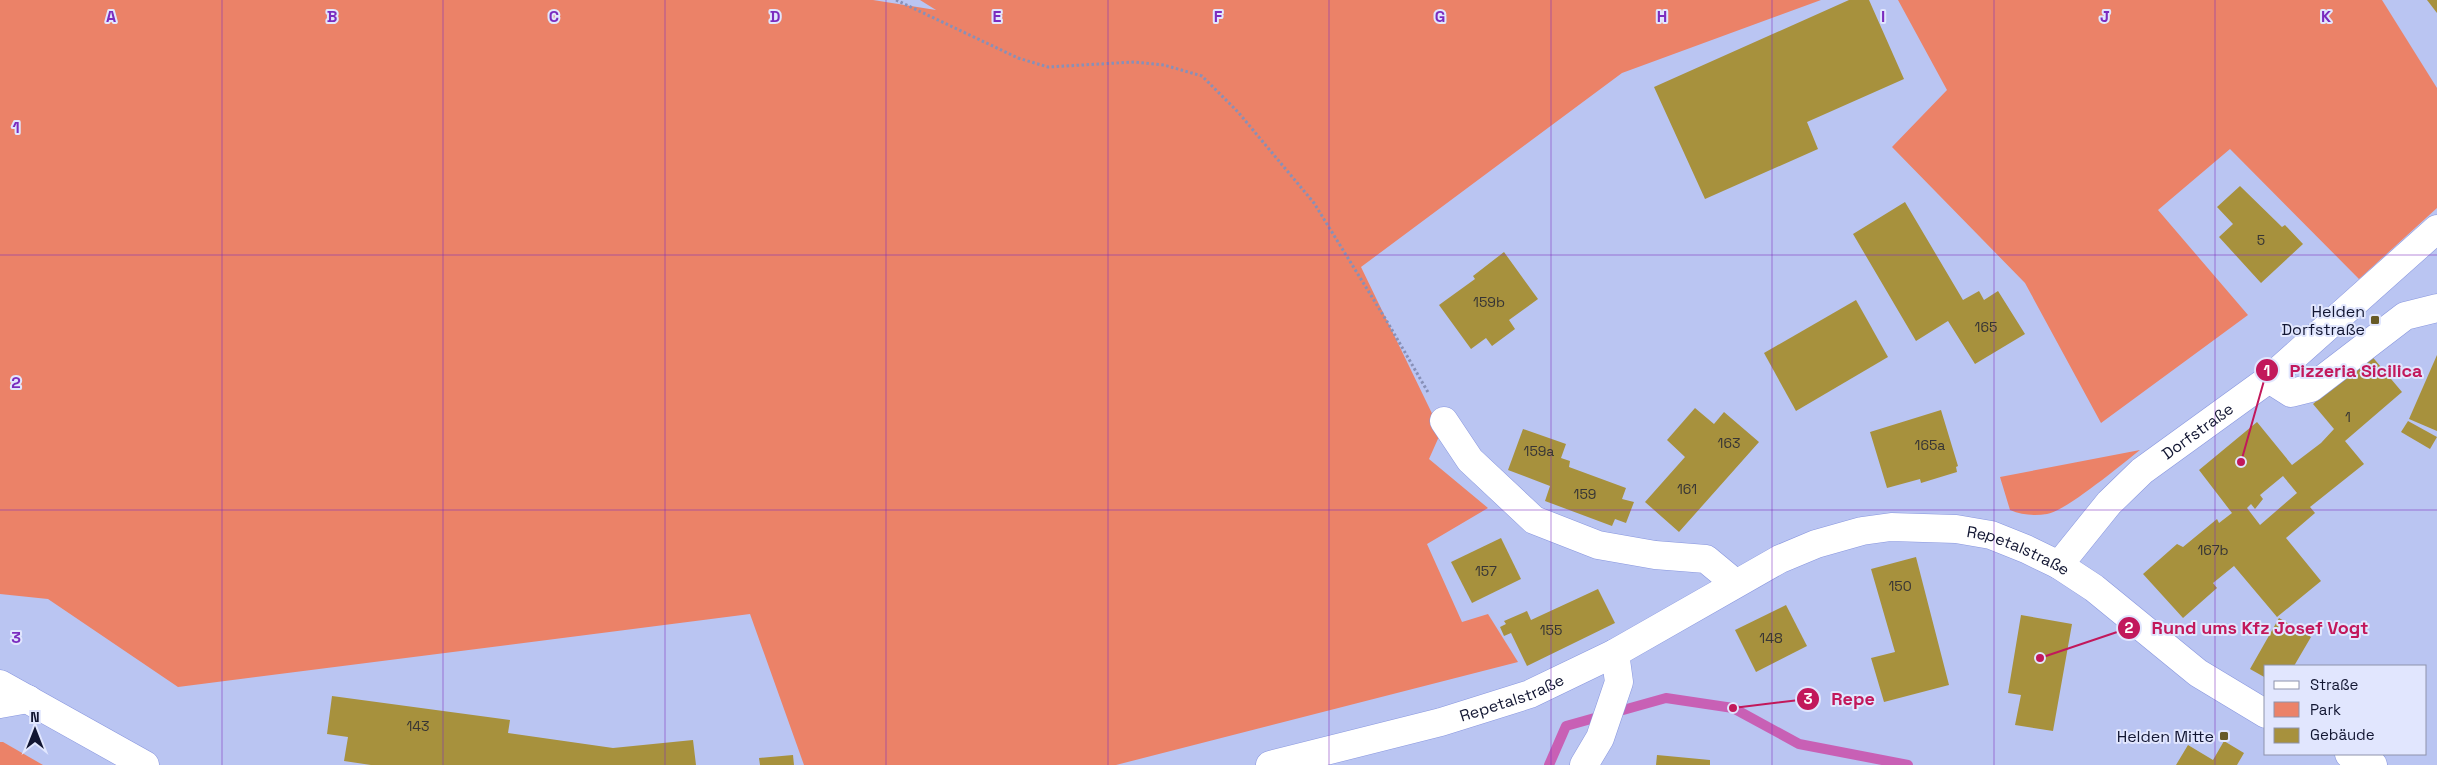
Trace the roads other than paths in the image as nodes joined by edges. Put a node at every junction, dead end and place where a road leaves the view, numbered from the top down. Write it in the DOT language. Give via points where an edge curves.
graph roads {
  1 [pos="2437,229"];
  2 [pos="2437,308"];
  3 [pos="2270,379"];
  4 [pos="1444,421"];
  5 [pos="2059,565"];
  6 [pos="1736,583"];
  7 [pos="1615,652"];
  8 [pos="0,684"];
  9 [pos="28,699"];
  10 [pos="0,704"];
  11 [pos="2264,713"];
  12 [pos="2351,755"];
  13 [pos="145,765"];
  14 [pos="1270,765"];
  15 [pos="1584,765"];
  16 [pos="2373,765"];
  1 -- 3 [label="main road, Dorfstraße"];
  2 -- 3 [label="main road" via="2405,316 2311,388 2291,393"];
  3 -- 5 [label="main road, Dorfstraße" via="2142,471 2108,503"];
  4 -- 6 [label="main road" via="1470,460 1534,520 1598,545 1655,555 1706,559"];
  5 -- 6 [label="main road, Repetalstraße" via="1991,535 1956,529 1891,527 1862,531 1816,544"];
  5 -- 11 [label="main road, Repetalstraße" via="2094,588 2198,673"];
  6 -- 7 [label="main road, Repetalstraße"];
  7 -- 14 [label="main road, Repetalstraße" via="1530,694 1440,722"];
  7 -- 15 [label="main road" via="1619,682 1600,738"];
  8 -- 9 [label="main road"];
  9 -- 10 [label="main road"];
  9 -- 13 [label="main road"];
  12 -- 16 [label="main road"];
}
